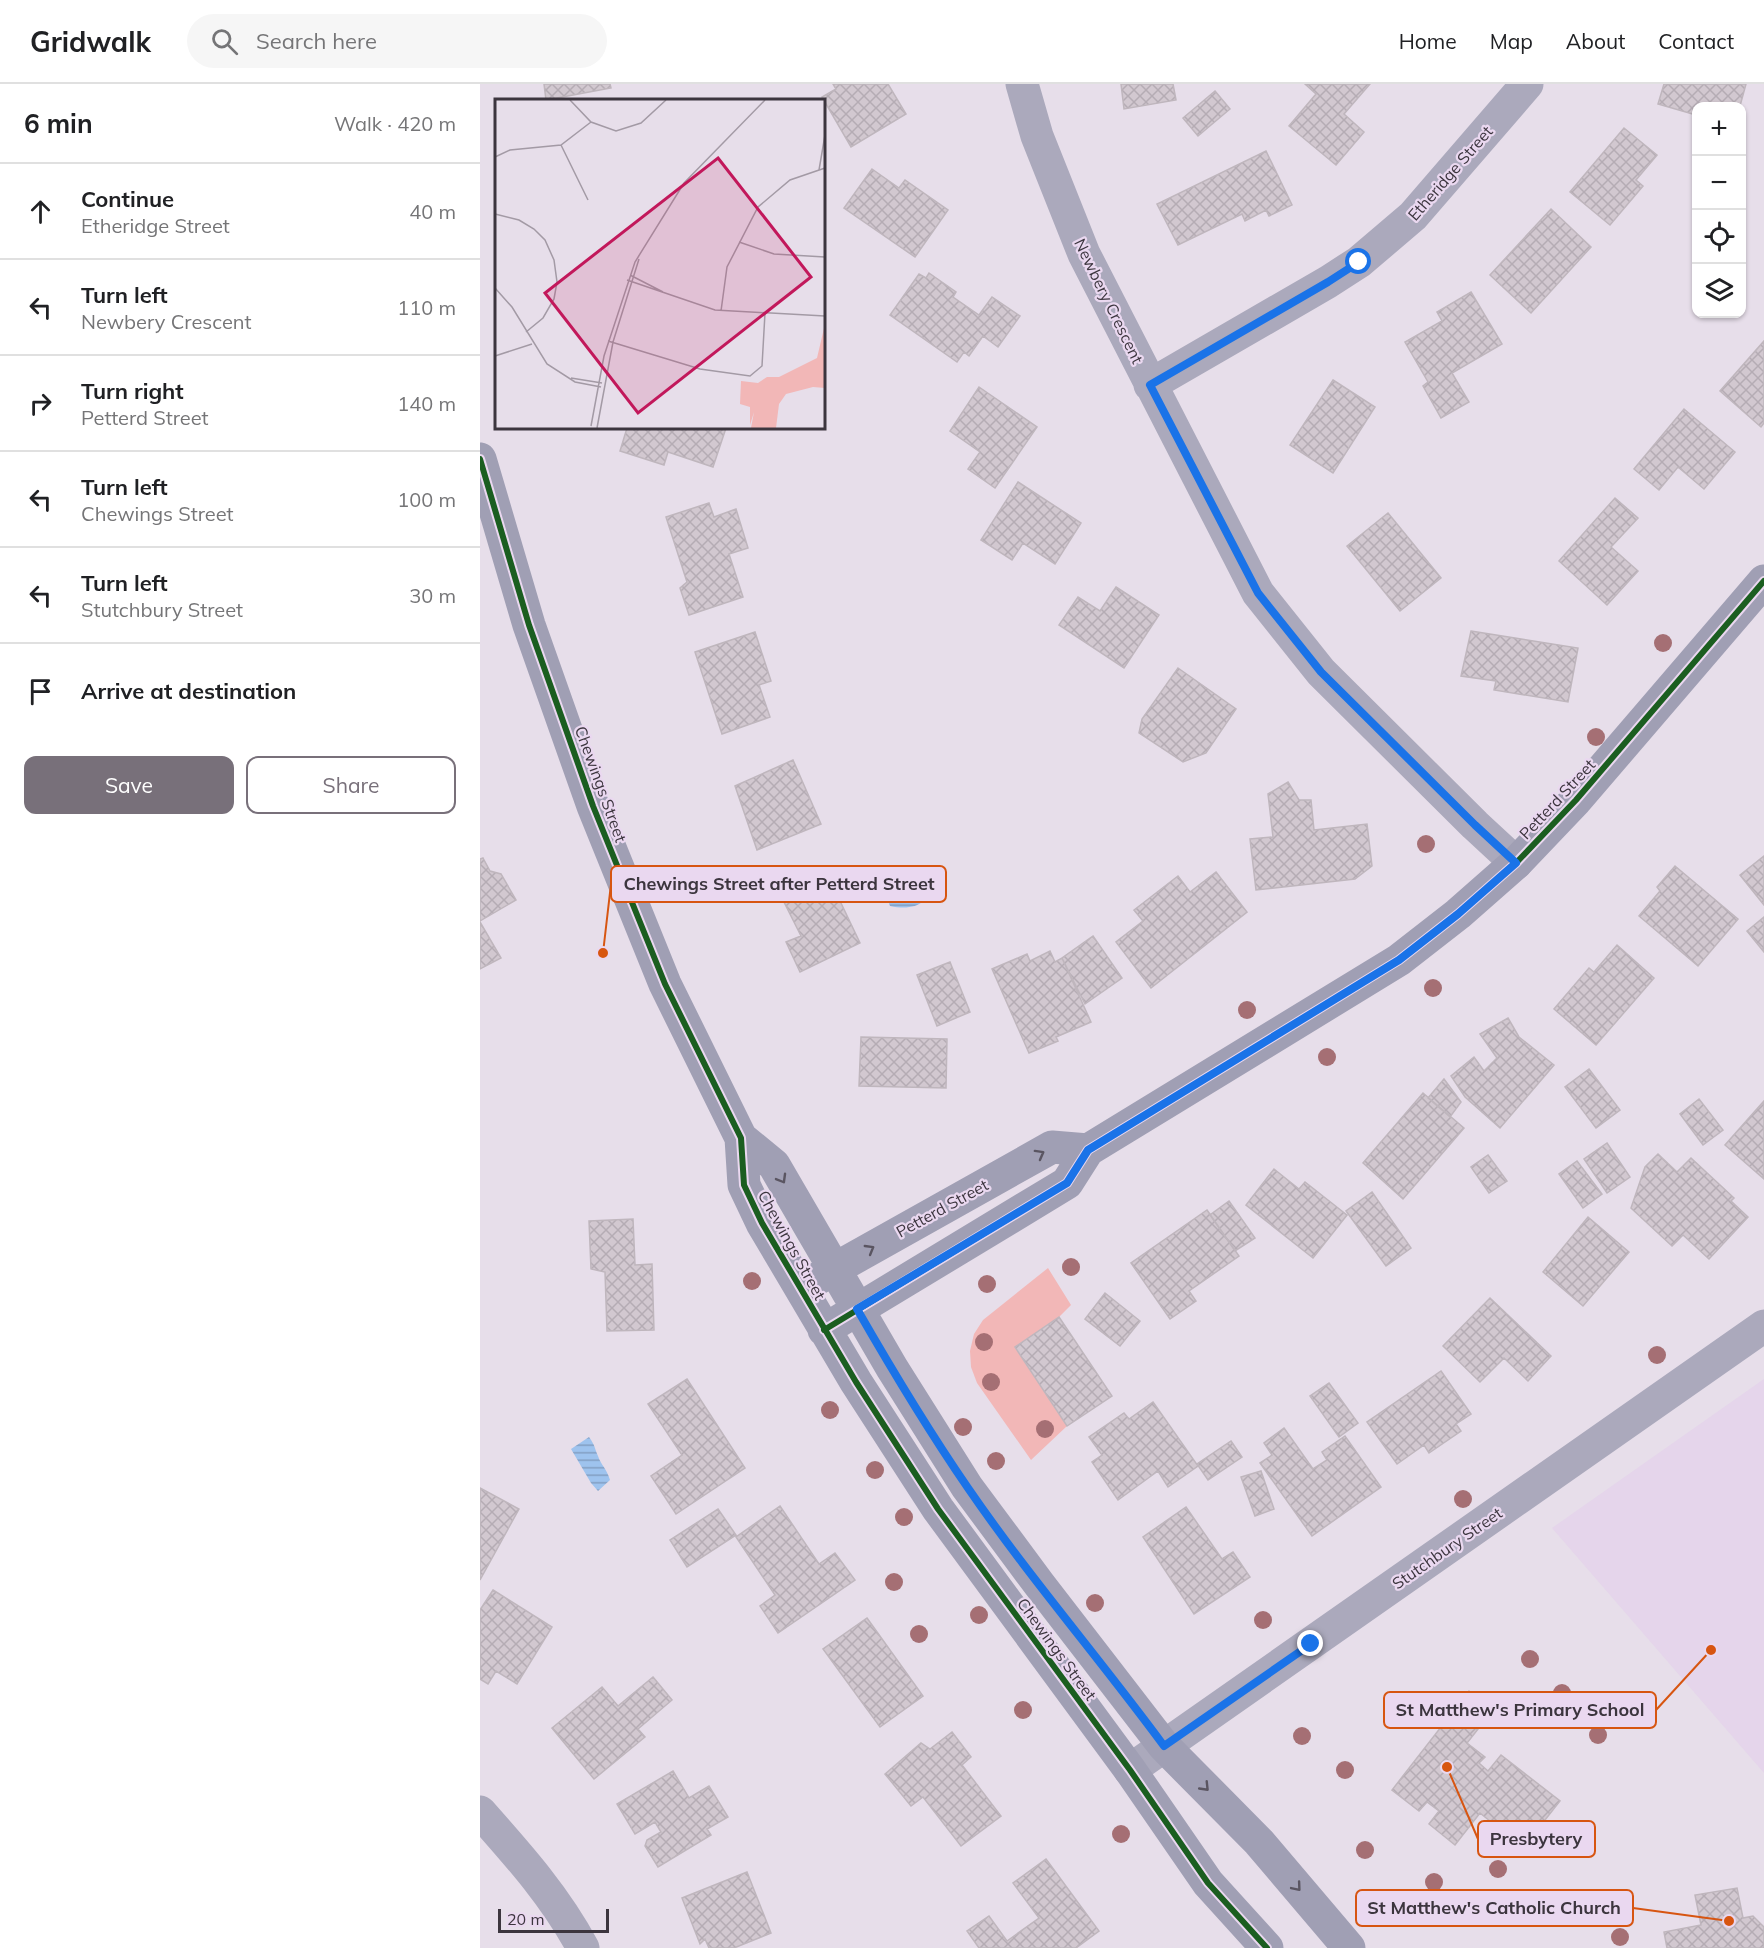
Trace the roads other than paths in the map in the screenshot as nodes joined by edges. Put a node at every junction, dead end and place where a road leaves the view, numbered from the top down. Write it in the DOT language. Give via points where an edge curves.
graph roads {
  1 [pos="1022,84"];
  2 [pos="1527,84"];
  3 [pos="1150,385"];
  4 [pos="480,459"];
  5 [pos="1763,584"];
  6 [pos="1516,863"];
  7 [pos="741,1138"];
  8 [pos="1088,1150"];
  9 [pos="836,1269"];
  10 [pos="801,1288"];
  11 [pos="857,1309"];
  12 [pos="1764,1326"];
  13 [pos="824,1330"];
  14 [pos="906,1391"];
  15 [pos="875,1413"];
  16 [pos="968,1487"];
  17 [pos="938,1509"];
  18 [pos="1050,1599"];
  19 [pos="1020,1622"];
  20 [pos="1164,1746"];
  21 [pos="1130,1770"];
  22 [pos="480,1812"];
  23 [pos="583,1948"];
  24 [pos="1267,1948"];
  25 [pos="1349,1948"];
  1 -- 3 [label="street, Newbery Crescent" via="1037,136 1084,254"];
  2 -- 3 [label="street, Etheridge Street" via="1413,216 1359,262"];
  3 -- 6 [label="street, Newbery Crescent" via="1258,593 1321,672"];
  4 -- 7 [label="street, Chewings Street" via="529,626 593,806 665,984"];
  5 -- 6 [label="street, Petterd Street" via="1607,765"];
  6 -- 8 [label="street, Petterd Street" via="1399,960"];
  7 -- 9 [label="street, Chewings Street, one-way" via="774,1165"];
  7 -- 10 [label="street, Chewings Street" via="744,1185"];
  9 -- 8 [label="street, Petterd Street, one-way" via="1052,1147"];
  8 -- 11 [label="street, Petterd Street" via="1067,1183"];
  9 -- 10 [label="street, Petterd Street"];
  9 -- 11 [label="street, Chewings Street"];
  10 -- 13 [label="street, Chewings Street"];
  11 -- 13 [label="street, Petterd Street"];
  11 -- 14 [label="street, Chewings Street"];
  12 -- 20 [label="street, Stutchbury Street"];
  13 -- 15 [label="street, Chewings Street"];
  14 -- 15 [label="street"];
  14 -- 16 [label="street, Chewings Street"];
  15 -- 17 [label="street, Chewings Street"];
  16 -- 17 [label="street"];
  16 -- 18 [label="street, Chewings Street"];
  17 -- 19 [label="street, Chewings Street"];
  18 -- 19 [label="street"];
  18 -- 20 [label="street, Chewings Street"];
  19 -- 21 [label="street, Chewings Street"];
  20 -- 21 [label="street, Stutchbury Street"];
  20 -- 25 [label="street, Chewings Street, one-way" via="1259,1842"];
  21 -- 24 [label="street, Chewings Street" via="1208,1883"];
  22 -- 23 [label="street" via="537,1877"];
}
